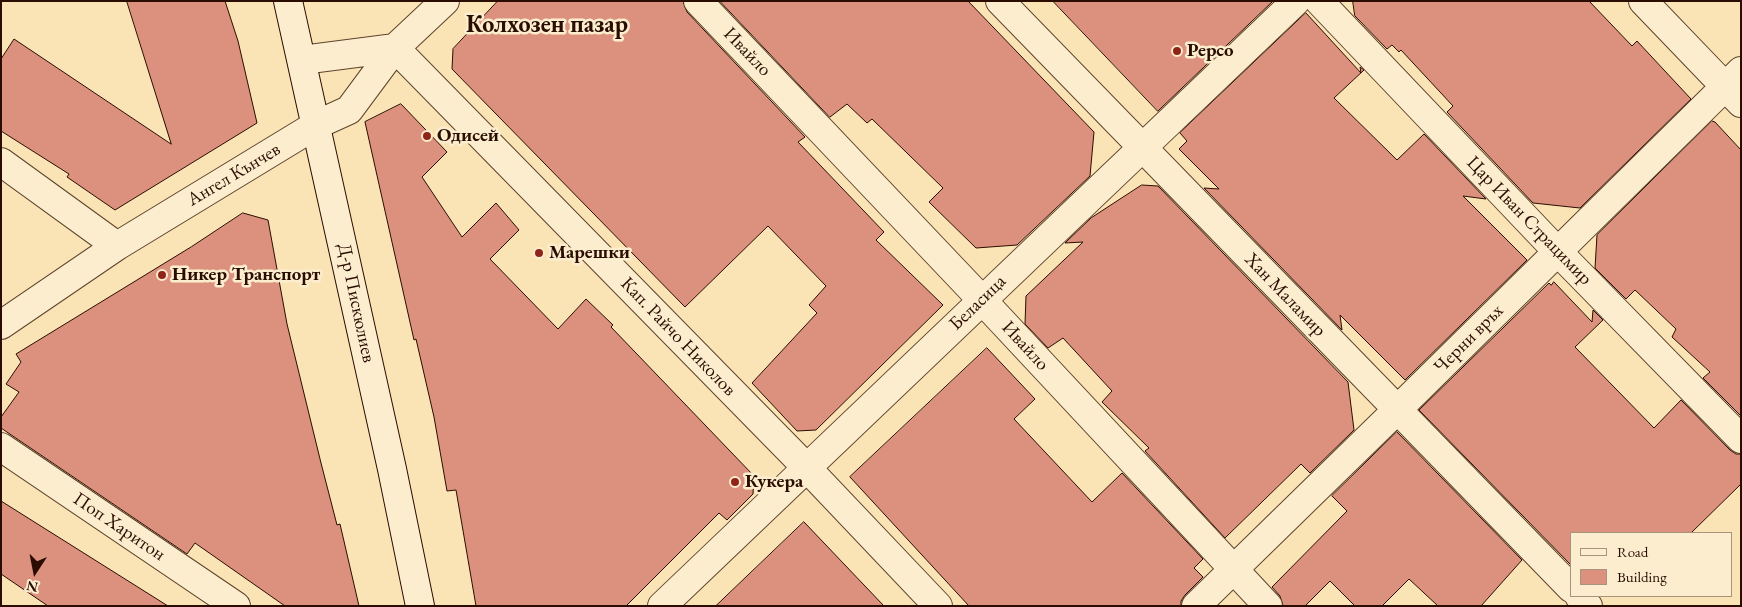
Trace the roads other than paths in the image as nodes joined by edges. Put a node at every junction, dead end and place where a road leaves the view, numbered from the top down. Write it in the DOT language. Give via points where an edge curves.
graph roads {
  1 [pos="288,1"];
  2 [pos="444,1"];
  3 [pos="698,1"];
  4 [pos="1000,1"];
  5 [pos="1296,1"];
  6 [pos="1319,1"];
  7 [pos="1643,1"];
  8 [pos="395,48"];
  9 [pos="302,60"];
  10 [pos="1735,87"];
  11 [pos="316,125"];
  12 [pos="1142,148"];
  13 [pos="1,162"];
  14 [pos="117,246"];
  15 [pos="1557,251"];
  16 [pos="982,300"];
  17 [pos="1,325"];
  18 [pos="1398,410"];
  19 [pos="1741,439"];
  20 [pos="1,447"];
  21 [pos="806,468"];
  22 [pos="1234,571"];
  23 [pos="1570,587"];
  24 [pos="1579,597"];
  25 [pos="236,606"];
  26 [pos="420,606"];
  27 [pos="662,606"];
  28 [pos="938,606"];
  29 [pos="1196,606"];
  30 [pos="1268,606"];
  31 [pos="1588,606"];
  1 -- 9 [label="street, Д-р Пискюлиев"];
  2 -- 8 [label="street, Ангел Кънчев"];
  3 -- 16 [label="street, Ивайло"];
  4 -- 12 [label="street, Хан Маламир"];
  5 -- 12 [label="street, Беласица"];
  6 -- 15 [label="street, Цар Иван Страцимир"];
  7 -- 10 [label="street"];
  8 -- 9 [label="street"];
  8 -- 11 [label="street, Ангел Кънчев" via="349,110"];
  8 -- 21 [label="street, Кап. Райчо Николов"];
  9 -- 11 [label="street, Д-р Пискюлиев"];
  10 -- 15 [label="street, Черни връх"];
  11 -- 14 [label="street, Ангел Кънчев"];
  11 -- 26 [label="street, Д-р Пискюлиев"];
  12 -- 16 [label="street, Беласица"];
  12 -- 18 [label="street, Хан Маламир"];
  13 -- 14 [label="street"];
  14 -- 17 [label="street, Ангел Кънчев"];
  15 -- 18 [label="street, Черни връх"];
  15 -- 19 [label="street, Цар Иван Страцимир"];
  16 -- 21 [label="street, Беласица"];
  16 -- 22 [label="street, Ивайло"];
  18 -- 22 [label="street, Черни връх"];
  18 -- 23 [label="street, Хан Маламир"];
  20 -- 25 [label="street, Поп Харитон"];
  21 -- 27 [label="street, Беласица"];
  21 -- 28 [label="street, Кап. Райчо Николов"];
  22 -- 29 [label="street, Черни връх"];
  22 -- 30 [label="street, Ивайло"];
  24 -- 31 [label="street"];
}
